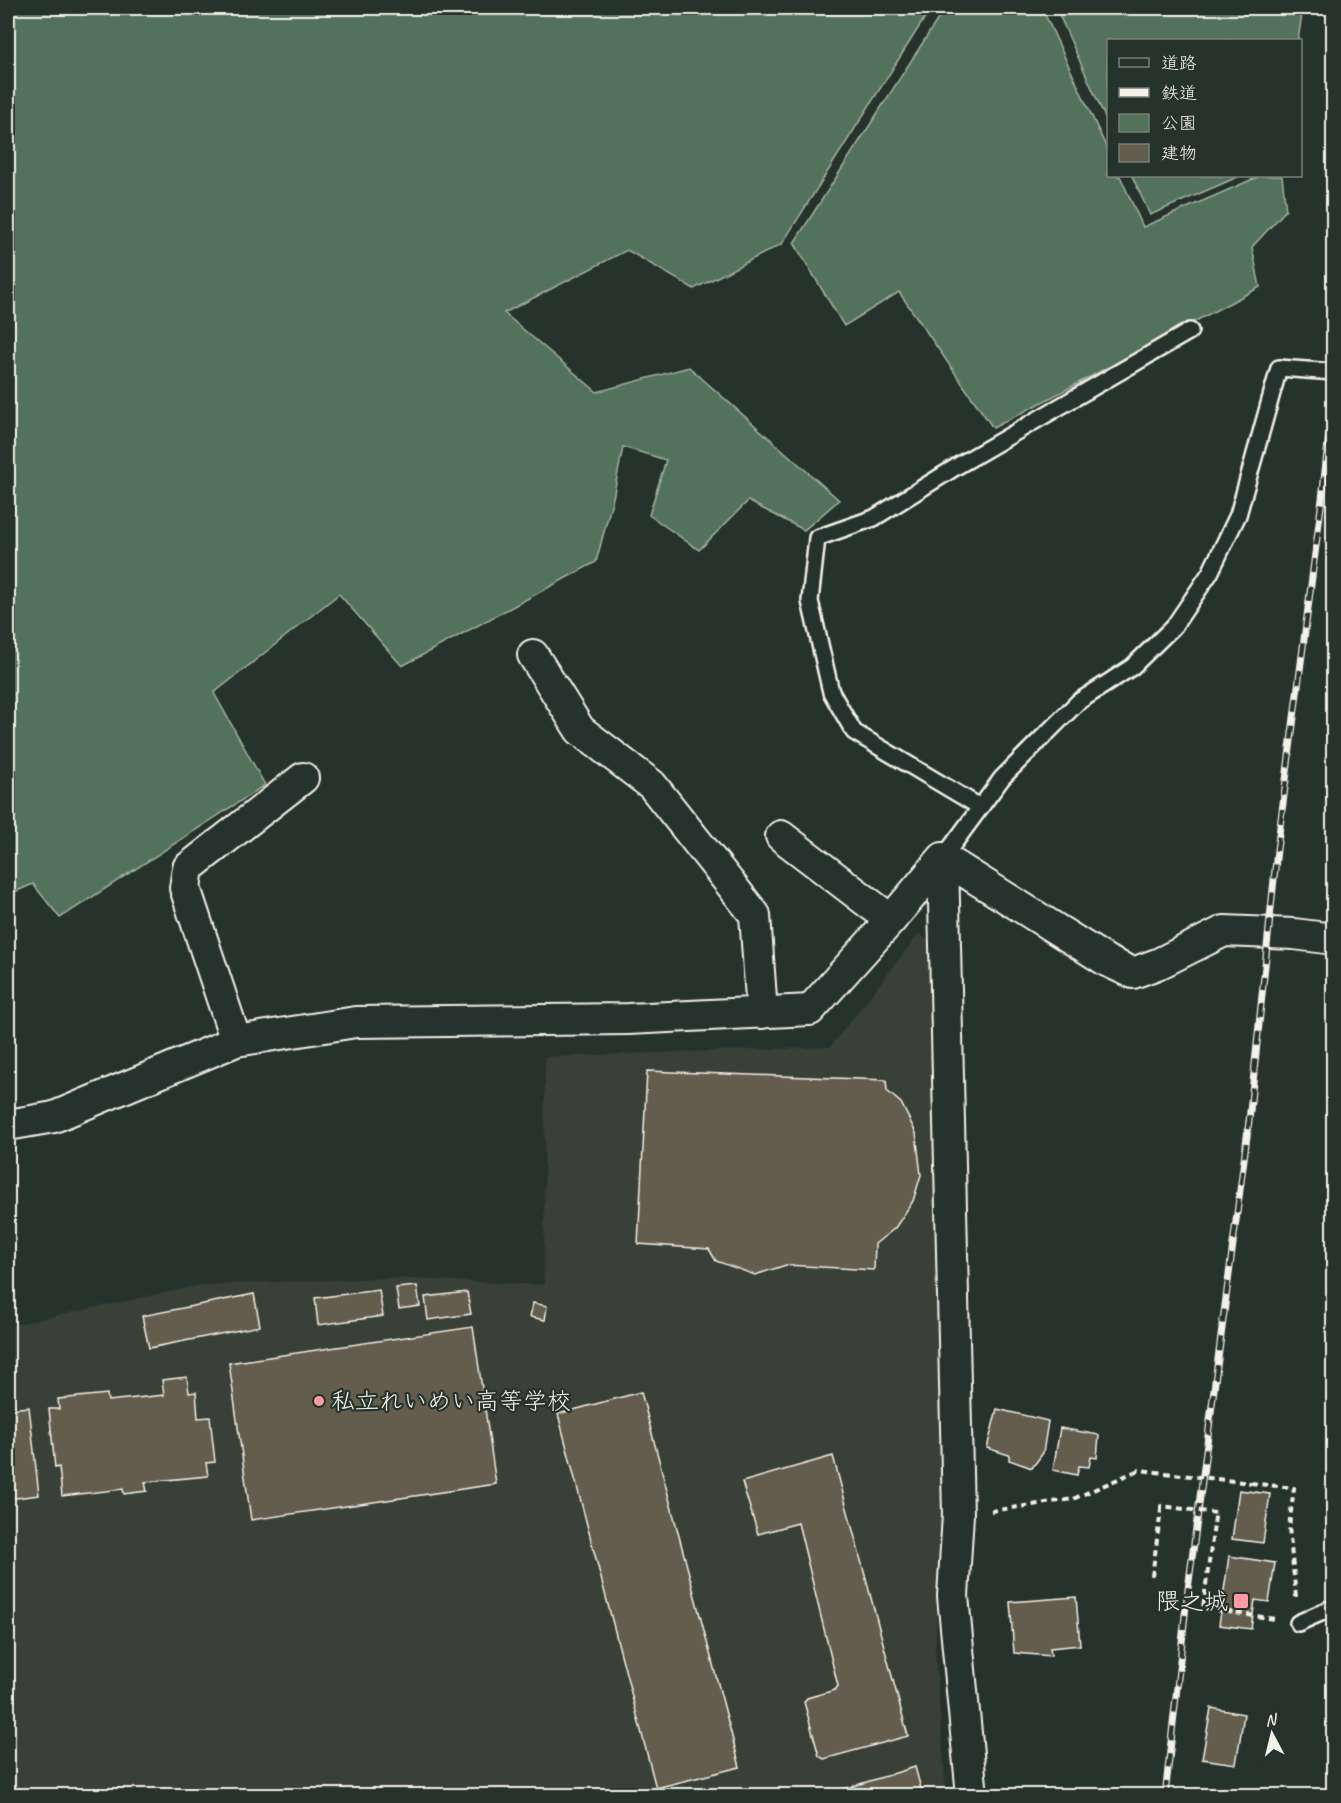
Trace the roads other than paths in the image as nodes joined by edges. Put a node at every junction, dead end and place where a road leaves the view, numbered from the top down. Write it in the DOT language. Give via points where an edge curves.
graph roads {
  1 [pos="1190,331"];
  2 [pos="1334,372"];
  3 [pos="533,655"];
  4 [pos="303,778"];
  5 [pos="980,807"];
  6 [pos="781,836"];
  7 [pos="943,858"];
  8 [pos="891,920"];
  9 [pos="1334,939"];
  10 [pos="762,1013"];
  11 [pos="236,1041"];
  12 [pos="8,1125"];
  13 [pos="1334,1607"];
  14 [pos="1298,1623"];
  15 [pos="972,1796"];
  1 -- 5 [label="lane" via="874,518 817,538 810,601 831,692 854,732"];
  2 -- 5 [label="lane" via="1279,368 1239,515 1210,573 1174,626 1132,668 1078,702 1002,777"];
  3 -- 10 [label="street" via="580,730 652,785 755,915"];
  4 -- 11 [label="street" via="188,868 185,888"];
  5 -- 7 [label="lane"];
  6 -- 8 [label="street"];
  7 -- 8 [label="street"];
  7 -- 9 [label="street" via="1133,973 1224,931"];
  7 -- 15 [label="street" via="958,1515 953,1596"];
  8 -- 10 [label="street" via="810,1010"];
  10 -- 11 [label="street" via="628,1019 356,1022"];
  11 -- 12 [label="street" via="54,1117"];
  13 -- 14 [label="lane"];
}
